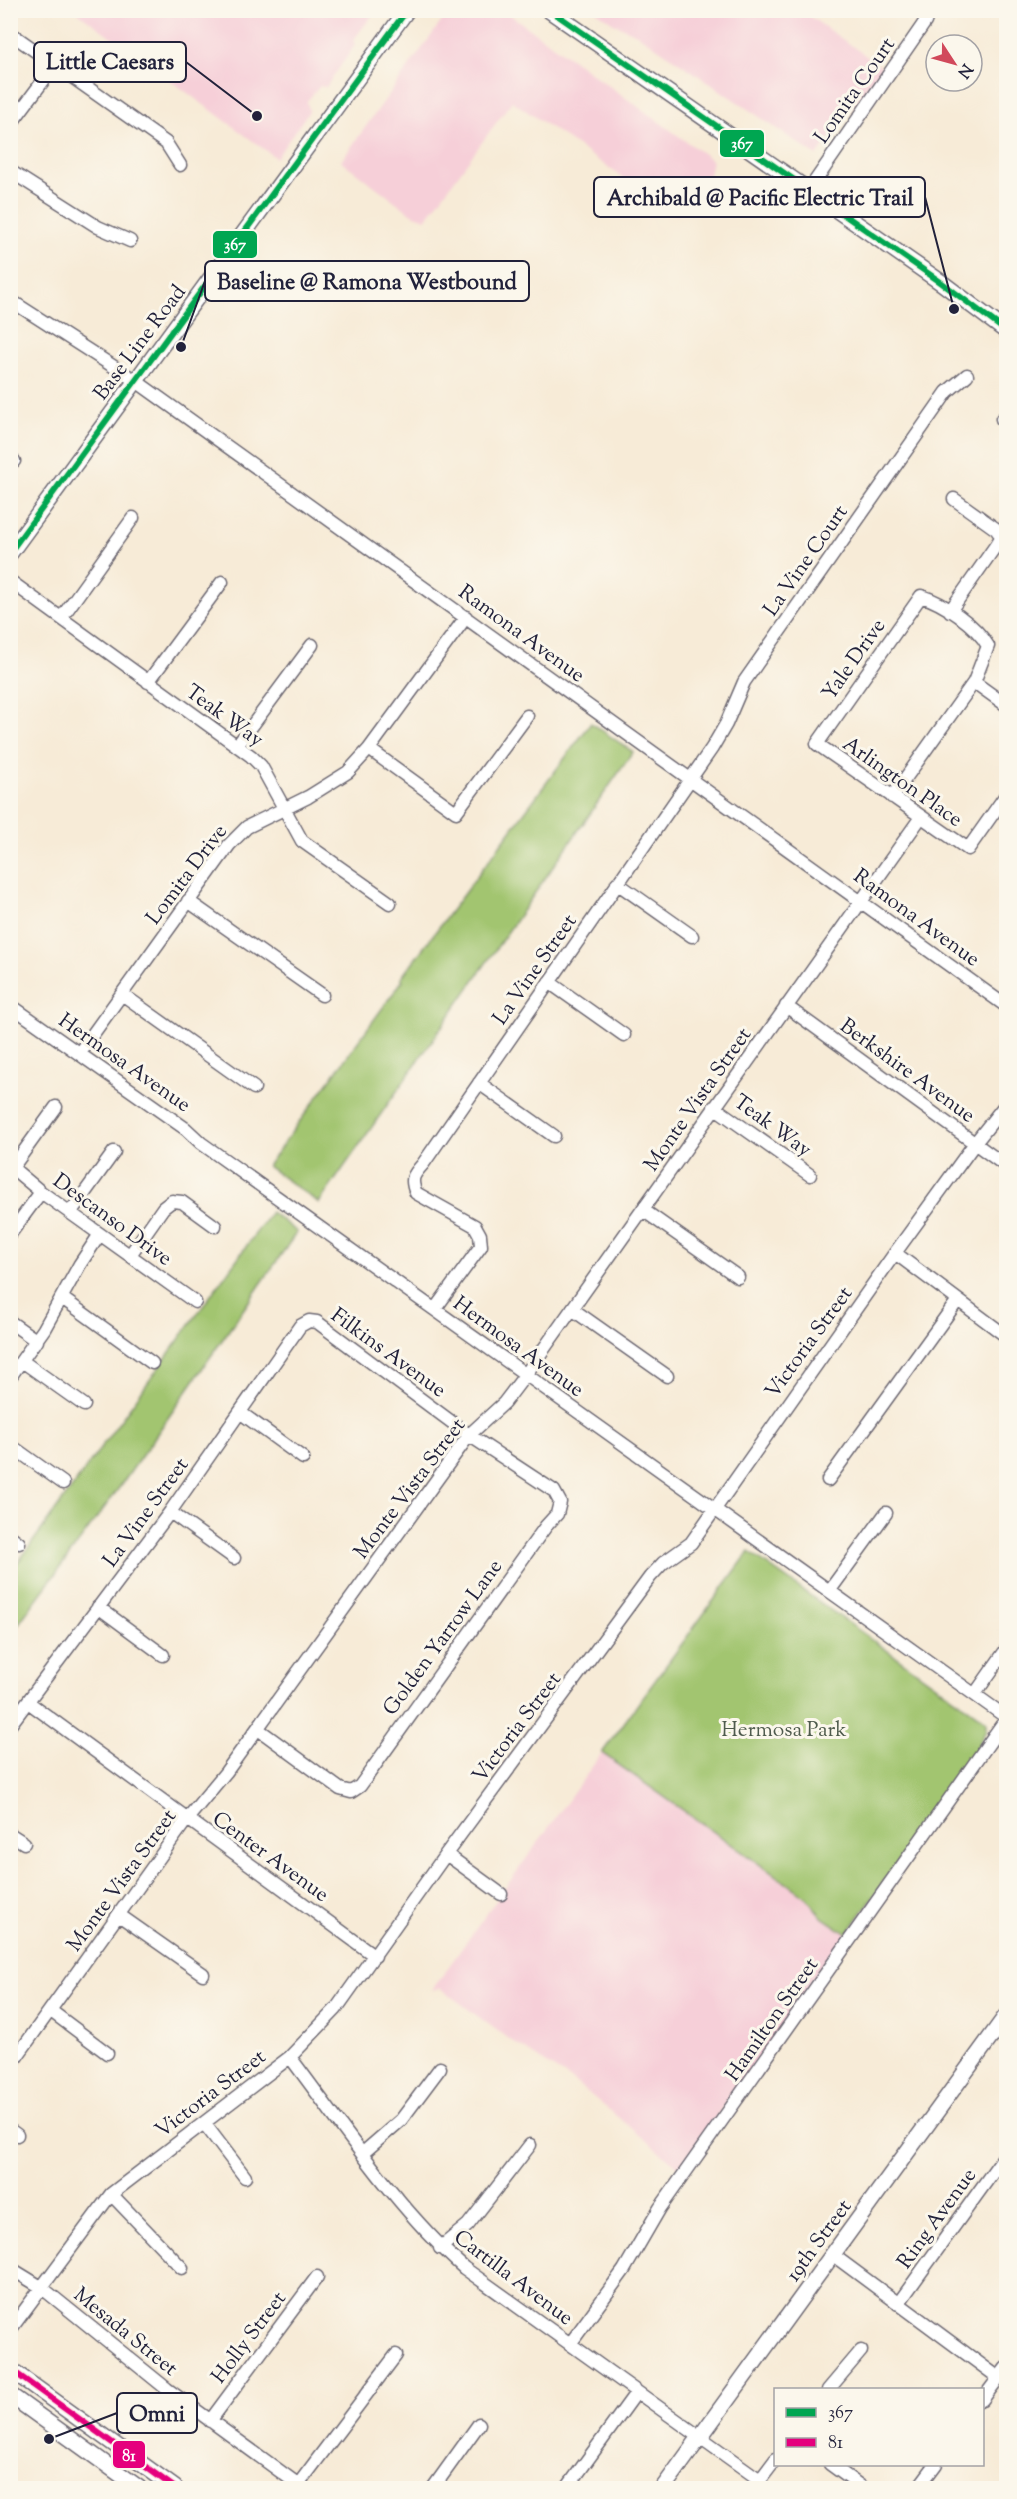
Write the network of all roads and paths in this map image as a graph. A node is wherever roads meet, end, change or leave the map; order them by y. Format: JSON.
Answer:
{"nodes":[{"id":1,"x":407,"y":10,"type":"edge"},
{"id":2,"x":549,"y":10,"type":"edge"},
{"id":3,"x":929,"y":10,"type":"edge"},
{"id":4,"x":10,"y":33,"type":"edge"},
{"id":5,"x":55,"y":65,"type":"junction"},
{"id":6,"x":10,"y":125,"type":"edge"},
{"id":7,"x":180,"y":165,"type":"dead end"},
{"id":8,"x":10,"y":171,"type":"edge"},
{"id":9,"x":809,"y":190,"type":"junction"},
{"id":10,"x":130,"y":241,"type":"dead end"},
{"id":11,"x":10,"y":300,"type":"edge"},
{"id":12,"x":1006,"y":331,"type":"edge"},
{"id":13,"x":967,"y":375,"type":"dead end"},
{"id":14,"x":136,"y":381,"type":"junction"},
{"id":15,"x":954,"y":499,"type":"dead end"},
{"id":16,"x":133,"y":518,"type":"dead end"},
{"id":17,"x":1005,"y":537,"type":"edge"},
{"id":18,"x":10,"y":553,"type":"edge"},
{"id":19,"x":10,"y":581,"type":"edge"},
{"id":20,"x":222,"y":582,"type":"dead end"},
{"id":21,"x":950,"y":611,"type":"junction"},
{"id":22,"x":62,"y":617,"type":"junction"},
{"id":23,"x":466,"y":617,"type":"junction"},
{"id":24,"x":312,"y":645,"type":"dead end"},
{"id":25,"x":148,"y":682,"type":"junction"},
{"id":26,"x":974,"y":682,"type":"junction"},
{"id":27,"x":1006,"y":705,"type":"edge"},
{"id":28,"x":527,"y":716,"type":"dead end"},
{"id":29,"x":817,"y":744,"type":"joint"},
{"id":30,"x":237,"y":746,"type":"junction"},
{"id":31,"x":369,"y":750,"type":"junction"},
{"id":32,"x":690,"y":778,"type":"junction"},
{"id":33,"x":1006,"y":795,"type":"edge"},
{"id":34,"x":892,"y":797,"type":"junction"},
{"id":35,"x":284,"y":807,"type":"junction"},
{"id":36,"x":921,"y":817,"type":"junction"},
{"id":37,"x":617,"y":883,"type":"junction"},
{"id":38,"x":188,"y":901,"type":"junction"},
{"id":39,"x":861,"y":902,"type":"junction"},
{"id":40,"x":390,"y":903,"type":"dead end"},
{"id":41,"x":692,"y":936,"type":"dead end"},
{"id":42,"x":549,"y":982,"type":"junction"},
{"id":43,"x":122,"y":994,"type":"junction"},
{"id":44,"x":322,"y":994,"type":"dead end"},
{"id":45,"x":10,"y":1005,"type":"edge"},
{"id":46,"x":786,"y":1006,"type":"junction"},
{"id":47,"x":1006,"y":1006,"type":"edge"},
{"id":48,"x":624,"y":1035,"type":"dead end"},
{"id":49,"x":80,"y":1052,"type":"junction"},
{"id":50,"x":479,"y":1083,"type":"junction"},
{"id":51,"x":254,"y":1088,"type":"dead end"},
{"id":52,"x":1006,"y":1104,"type":"edge"},
{"id":53,"x":56,"y":1107,"type":"dead end"},
{"id":54,"x":714,"y":1107,"type":"junction"},
{"id":55,"x":554,"y":1136,"type":"dead end"},
{"id":56,"x":975,"y":1143,"type":"junction"},
{"id":57,"x":114,"y":1152,"type":"dead end"},
{"id":58,"x":1006,"y":1166,"type":"edge"},
{"id":59,"x":11,"y":1167,"type":"edge"},
{"id":60,"x":810,"y":1175,"type":"dead end"},
{"id":61,"x":41,"y":1192,"type":"junction"},
{"id":62,"x":643,"y":1210,"type":"junction"},
{"id":63,"x":70,"y":1213,"type":"junction"},
{"id":64,"x":215,"y":1226,"type":"dead end"},
{"id":65,"x":10,"y":1234,"type":"edge"},
{"id":66,"x":100,"y":1234,"type":"junction"},
{"id":67,"x":895,"y":1253,"type":"junction"},
{"id":68,"x":130,"y":1255,"type":"junction"},
{"id":69,"x":738,"y":1276,"type":"dead end"},
{"id":70,"x":62,"y":1298,"type":"junction"},
{"id":71,"x":958,"y":1300,"type":"junction"},
{"id":72,"x":195,"y":1302,"type":"dead end"},
{"id":73,"x":435,"y":1309,"type":"junction"},
{"id":74,"x":572,"y":1309,"type":"junction"},
{"id":75,"x":309,"y":1321,"type":"joint"},
{"id":76,"x":10,"y":1322,"type":"edge"},
{"id":77,"x":1006,"y":1336,"type":"edge"},
{"id":78,"x":37,"y":1341,"type":"junction"},
{"id":79,"x":22,"y":1361,"type":"junction"},
{"id":80,"x":152,"y":1363,"type":"dead end"},
{"id":81,"x":526,"y":1374,"type":"junction"},
{"id":82,"x":667,"y":1376,"type":"dead end"},
{"id":83,"x":10,"y":1377,"type":"edge"},
{"id":84,"x":84,"y":1406,"type":"dead end"},
{"id":85,"x":241,"y":1413,"type":"junction"},
{"id":86,"x":469,"y":1435,"type":"junction"},
{"id":87,"x":10,"y":1445,"type":"edge"},
{"id":88,"x":303,"y":1458,"type":"dead end"},
{"id":89,"x":828,"y":1480,"type":"dead end"},
{"id":90,"x":63,"y":1483,"type":"dead end"},
{"id":91,"x":560,"y":1502,"type":"joint"},
{"id":92,"x":716,"y":1510,"type":"junction"},
{"id":93,"x":170,"y":1512,"type":"junction"},
{"id":94,"x":886,"y":1513,"type":"dead end"},
{"id":95,"x":234,"y":1558,"type":"dead end"},
{"id":96,"x":830,"y":1590,"type":"junction"},
{"id":97,"x":98,"y":1607,"type":"junction"},
{"id":98,"x":1006,"y":1650,"type":"edge"},
{"id":99,"x":163,"y":1655,"type":"dead end"},
{"id":100,"x":975,"y":1694,"type":"junction"},
{"id":101,"x":28,"y":1702,"type":"junction"},
{"id":102,"x":1006,"y":1718,"type":"edge"},
{"id":103,"x":10,"y":1725,"type":"edge"},
{"id":104,"x":258,"y":1729,"type":"junction"},
{"id":105,"x":187,"y":1819,"type":"junction"},
{"id":106,"x":10,"y":1834,"type":"edge"},
{"id":107,"x":24,"y":1844,"type":"dead end"},
{"id":108,"x":446,"y":1854,"type":"junction"},
{"id":109,"x":501,"y":1894,"type":"dead end"},
{"id":110,"x":119,"y":1916,"type":"junction"},
{"id":111,"x":375,"y":1956,"type":"junction"},
{"id":112,"x":203,"y":1974,"type":"dead end"},
{"id":113,"x":51,"y":2011,"type":"junction"},
{"id":114,"x":1006,"y":2016,"type":"edge"},
{"id":115,"x":1002,"y":2032,"type":"edge"},
{"id":116,"x":107,"y":2053,"type":"dead end"},
{"id":117,"x":290,"y":2056,"type":"junction"},
{"id":118,"x":10,"y":2066,"type":"edge"},
{"id":119,"x":440,"y":2068,"type":"dead end"},
{"id":120,"x":204,"y":2123,"type":"junction"},
{"id":121,"x":530,"y":2145,"type":"dead end"},
{"id":122,"x":363,"y":2153,"type":"junction"},
{"id":123,"x":1006,"y":2154,"type":"edge"},
{"id":124,"x":244,"y":2177,"type":"dead end"},
{"id":125,"x":111,"y":2194,"type":"junction"},
{"id":126,"x":440,"y":2248,"type":"junction"},
{"id":127,"x":832,"y":2255,"type":"junction"},
{"id":128,"x":10,"y":2268,"type":"edge"},
{"id":129,"x":182,"y":2268,"type":"dead end"},
{"id":130,"x":317,"y":2277,"type":"dead end"},
{"id":131,"x":41,"y":2287,"type":"junction"},
{"id":132,"x":898,"y":2304,"type":"junction"},
{"id":133,"x":10,"y":2330,"type":"edge"},
{"id":134,"x":570,"y":2344,"type":"junction"},
{"id":135,"x":861,"y":2351,"type":"dead end"},
{"id":136,"x":396,"y":2355,"type":"dead end"},
{"id":137,"x":10,"y":2369,"type":"edge"},
{"id":138,"x":1003,"y":2373,"type":"edge"},
{"id":139,"x":830,"y":2388,"type":"edge"},
{"id":140,"x":636,"y":2392,"type":"junction"},
{"id":141,"x":10,"y":2395,"type":"edge"},
{"id":142,"x":984,"y":2397,"type":"edge"},
{"id":143,"x":210,"y":2421,"type":"junction"},
{"id":144,"x":480,"y":2424,"type":"dead end"},
{"id":145,"x":700,"y":2438,"type":"junction"},
{"id":146,"x":774,"y":2462,"type":"edge"},
{"id":147,"x":833,"y":2466,"type":"edge"},
{"id":148,"x":934,"y":2466,"type":"edge"},
{"id":149,"x":757,"y":2484,"type":"edge"},
{"id":150,"x":300,"y":2487,"type":"edge"},
{"id":151,"x":139,"y":2488,"type":"edge"},
{"id":152,"x":175,"y":2488,"type":"edge"},
{"id":153,"x":433,"y":2488,"type":"edge"},
{"id":154,"x":567,"y":2488,"type":"edge"},
{"id":155,"x":663,"y":2488,"type":"edge"},
{"id":156,"x":863,"y":2488,"type":"edge"},
{"id":157,"x":918,"y":2488,"type":"edge"}],
"edges":[{"from":1,"to":14,"type":"main road","name":"Base Line Road"},
{"from":2,"to":9,"type":"main road"},
{"from":3,"to":9,"type":"street","name":"Lomita Court"},
{"from":4,"to":5,"type":"street"},
{"from":5,"to":6,"type":"street"},
{"from":5,"to":7,"type":"street"},
{"from":8,"to":10,"type":"street"},
{"from":9,"to":12,"type":"main road"},
{"from":11,"to":14,"type":"street","name":"Ramona Avenue"},
{"from":13,"to":32,"type":"street","name":"La Vine Court"},
{"from":14,"to":18,"type":"main road","name":"Base Line Road"},
{"from":14,"to":23,"type":"street","name":"Ramona Avenue"},
{"from":15,"to":17,"type":"street"},
{"from":16,"to":22,"type":"street"},
{"from":17,"to":21,"type":"street"},
{"from":19,"to":22,"type":"street","name":"Teak Way"},
{"from":20,"to":25,"type":"street"},
{"from":21,"to":26,"type":"street"},
{"from":21,"to":29,"type":"street","name":"Yale Drive"},
{"from":22,"to":25,"type":"street","name":"Teak Way"},
{"from":23,"to":31,"type":"street","name":"Lomita Drive"},
{"from":23,"to":32,"type":"street","name":"Ramona Avenue"},
{"from":24,"to":30,"type":"street"},
{"from":25,"to":30,"type":"street","name":"Teak Way"},
{"from":26,"to":27,"type":"street"},
{"from":26,"to":34,"type":"street"},
{"from":28,"to":31,"type":"street"},
{"from":29,"to":34,"type":"street","name":"Arlington Place"},
{"from":30,"to":35,"type":"street","name":"Teak Way"},
{"from":31,"to":35,"type":"street","name":"Lomita Drive"},
{"from":32,"to":37,"type":"street","name":"La Vine Street"},
{"from":32,"to":39,"type":"street","name":"Ramona Avenue"},
{"from":33,"to":36,"type":"street","name":"Arlington Place"},
{"from":34,"to":36,"type":"street","name":"Arlington Place"},
{"from":35,"to":38,"type":"street","name":"Lomita Drive"},
{"from":35,"to":40,"type":"street","name":"Teak Way"},
{"from":36,"to":39,"type":"street","name":"Monte Vista Street"},
{"from":37,"to":41,"type":"street"},
{"from":37,"to":42,"type":"street","name":"La Vine Street"},
{"from":38,"to":43,"type":"street","name":"Lomita Drive"},
{"from":38,"to":44,"type":"street"},
{"from":39,"to":46,"type":"street","name":"Monte Vista Street"},
{"from":39,"to":47,"type":"street","name":"Ramona Avenue"},
{"from":42,"to":48,"type":"street"},
{"from":42,"to":50,"type":"street","name":"La Vine Street"},
{"from":43,"to":49,"type":"street","name":"Lomita Drive"},
{"from":43,"to":51,"type":"street"},
{"from":45,"to":49,"type":"street","name":"Hermosa Avenue"},
{"from":46,"to":54,"type":"street","name":"Monte Vista Street"},
{"from":46,"to":56,"type":"street","name":"Berkshire Avenue"},
{"from":49,"to":73,"type":"street","name":"Hermosa Avenue"},
{"from":50,"to":55,"type":"street"},
{"from":50,"to":73,"type":"street","name":"La Vine Street"},
{"from":52,"to":56,"type":"street","name":"Victoria Street"},
{"from":53,"to":59,"type":"street"},
{"from":54,"to":60,"type":"street","name":"Teak Way"},
{"from":54,"to":62,"type":"street","name":"Monte Vista Street"},
{"from":56,"to":58,"type":"street","name":"Berkshire Avenue"},
{"from":56,"to":67,"type":"street","name":"Victoria Street"},
{"from":57,"to":63,"type":"street"},
{"from":59,"to":61,"type":"street","name":"Descanso Drive"},
{"from":61,"to":63,"type":"street","name":"Descanso Drive"},
{"from":61,"to":65,"type":"street"},
{"from":62,"to":69,"type":"street"},
{"from":62,"to":74,"type":"street","name":"Monte Vista Street"},
{"from":63,"to":66,"type":"street","name":"Descanso Drive"},
{"from":64,"to":68,"type":"street"},
{"from":66,"to":68,"type":"street","name":"Descanso Drive"},
{"from":66,"to":70,"type":"street"},
{"from":67,"to":71,"type":"street"},
{"from":67,"to":92,"type":"street","name":"Victoria Street"},
{"from":68,"to":72,"type":"street","name":"Descanso Drive"},
{"from":70,"to":78,"type":"street"},
{"from":70,"to":80,"type":"street"},
{"from":71,"to":77,"type":"street"},
{"from":71,"to":89,"type":"street"},
{"from":73,"to":81,"type":"street","name":"Hermosa Avenue"},
{"from":74,"to":81,"type":"street","name":"Monte Vista Street"},
{"from":74,"to":82,"type":"street"},
{"from":75,"to":85,"type":"street","name":"La Vine Street"},
{"from":75,"to":86,"type":"street","name":"Filkins Avenue"},
{"from":76,"to":78,"type":"street"},
{"from":78,"to":79,"type":"street"},
{"from":79,"to":83,"type":"street"},
{"from":79,"to":84,"type":"street"},
{"from":81,"to":86,"type":"street","name":"Monte Vista Street"},
{"from":81,"to":92,"type":"street","name":"Hermosa Avenue"},
{"from":85,"to":88,"type":"street"},
{"from":85,"to":93,"type":"street","name":"La Vine Street"},
{"from":86,"to":91,"type":"street","name":"Filkins Avenue"},
{"from":86,"to":104,"type":"street","name":"Monte Vista Street"},
{"from":87,"to":90,"type":"street"},
{"from":91,"to":104,"type":"street","name":"Golden Yarrow Lane"},
{"from":92,"to":96,"type":"street","name":"Hermosa Avenue"},
{"from":92,"to":108,"type":"street","name":"Victoria Street"},
{"from":93,"to":95,"type":"street"},
{"from":93,"to":97,"type":"street","name":"La Vine Street"},
{"from":94,"to":96,"type":"street"},
{"from":96,"to":100,"type":"street","name":"Hermosa Avenue"},
{"from":97,"to":99,"type":"street"},
{"from":97,"to":101,"type":"street","name":"La Vine Street"},
{"from":98,"to":100,"type":"street"},
{"from":100,"to":102,"type":"street","name":"Hermosa Avenue"},
{"from":101,"to":103,"type":"street","name":"La Vine Street"},
{"from":101,"to":105,"type":"street","name":"Center Avenue"},
{"from":102,"to":134,"type":"street","name":"Hamilton Street"},
{"from":104,"to":105,"type":"street","name":"Monte Vista Street"},
{"from":105,"to":110,"type":"street","name":"Monte Vista Street"},
{"from":105,"to":111,"type":"street","name":"Center Avenue"},
{"from":106,"to":107,"type":"street"},
{"from":108,"to":109,"type":"street"},
{"from":108,"to":111,"type":"street","name":"Victoria Street"},
{"from":110,"to":112,"type":"street"},
{"from":110,"to":113,"type":"street","name":"Monte Vista Street"},
{"from":111,"to":117,"type":"street","name":"Victoria Street"},
{"from":113,"to":116,"type":"street"},
{"from":113,"to":118,"type":"street","name":"Monte Vista Street"},
{"from":114,"to":115,"type":"main road","name":"19th Street"},
{"from":115,"to":127,"type":"main road","name":"19th Street"},
{"from":117,"to":120,"type":"street","name":"Victoria Street"},
{"from":117,"to":122,"type":"street","name":"Cartilla Avenue"},
{"from":119,"to":122,"type":"street"},
{"from":120,"to":124,"type":"street"},
{"from":120,"to":125,"type":"street","name":"Victoria Street"},
{"from":121,"to":126,"type":"street"},
{"from":122,"to":126,"type":"street","name":"Cartilla Avenue"},
{"from":123,"to":132,"type":"street","name":"Ring Avenue"},
{"from":125,"to":129,"type":"street"},
{"from":125,"to":131,"type":"street","name":"Victoria Street"},
{"from":126,"to":134,"type":"street","name":"Cartilla Avenue"},
{"from":127,"to":132,"type":"street"},
{"from":127,"to":145,"type":"main road","name":"19th Street"},
{"from":128,"to":131,"type":"street","name":"Mesada Street"},
{"from":130,"to":143,"type":"street","name":"Holly Street"},
{"from":131,"to":133,"type":"street","name":"Victoria Street"},
{"from":131,"to":143,"type":"street","name":"Mesada Street"},
{"from":132,"to":138,"type":"street"},
{"from":134,"to":140,"type":"street","name":"Cartilla Avenue"},
{"from":135,"to":139,"type":"street"},
{"from":136,"to":150,"type":"street"},
{"from":137,"to":152,"type":"main road"},
{"from":138,"to":142,"type":"street"},
{"from":140,"to":145,"type":"street","name":"Cartilla Avenue"},
{"from":140,"to":154,"type":"street"},
{"from":141,"to":151,"type":"main road"},
{"from":143,"to":150,"type":"street","name":"Mesada Street"},
{"from":144,"to":153,"type":"street"},
{"from":145,"to":149,"type":"street","name":"Cartilla Avenue"},
{"from":145,"to":155,"type":"main road","name":"19th Street"},
{"from":146,"to":149,"type":"street"},
{"from":147,"to":156,"type":"street"},
{"from":148,"to":157,"type":"street"}]}
